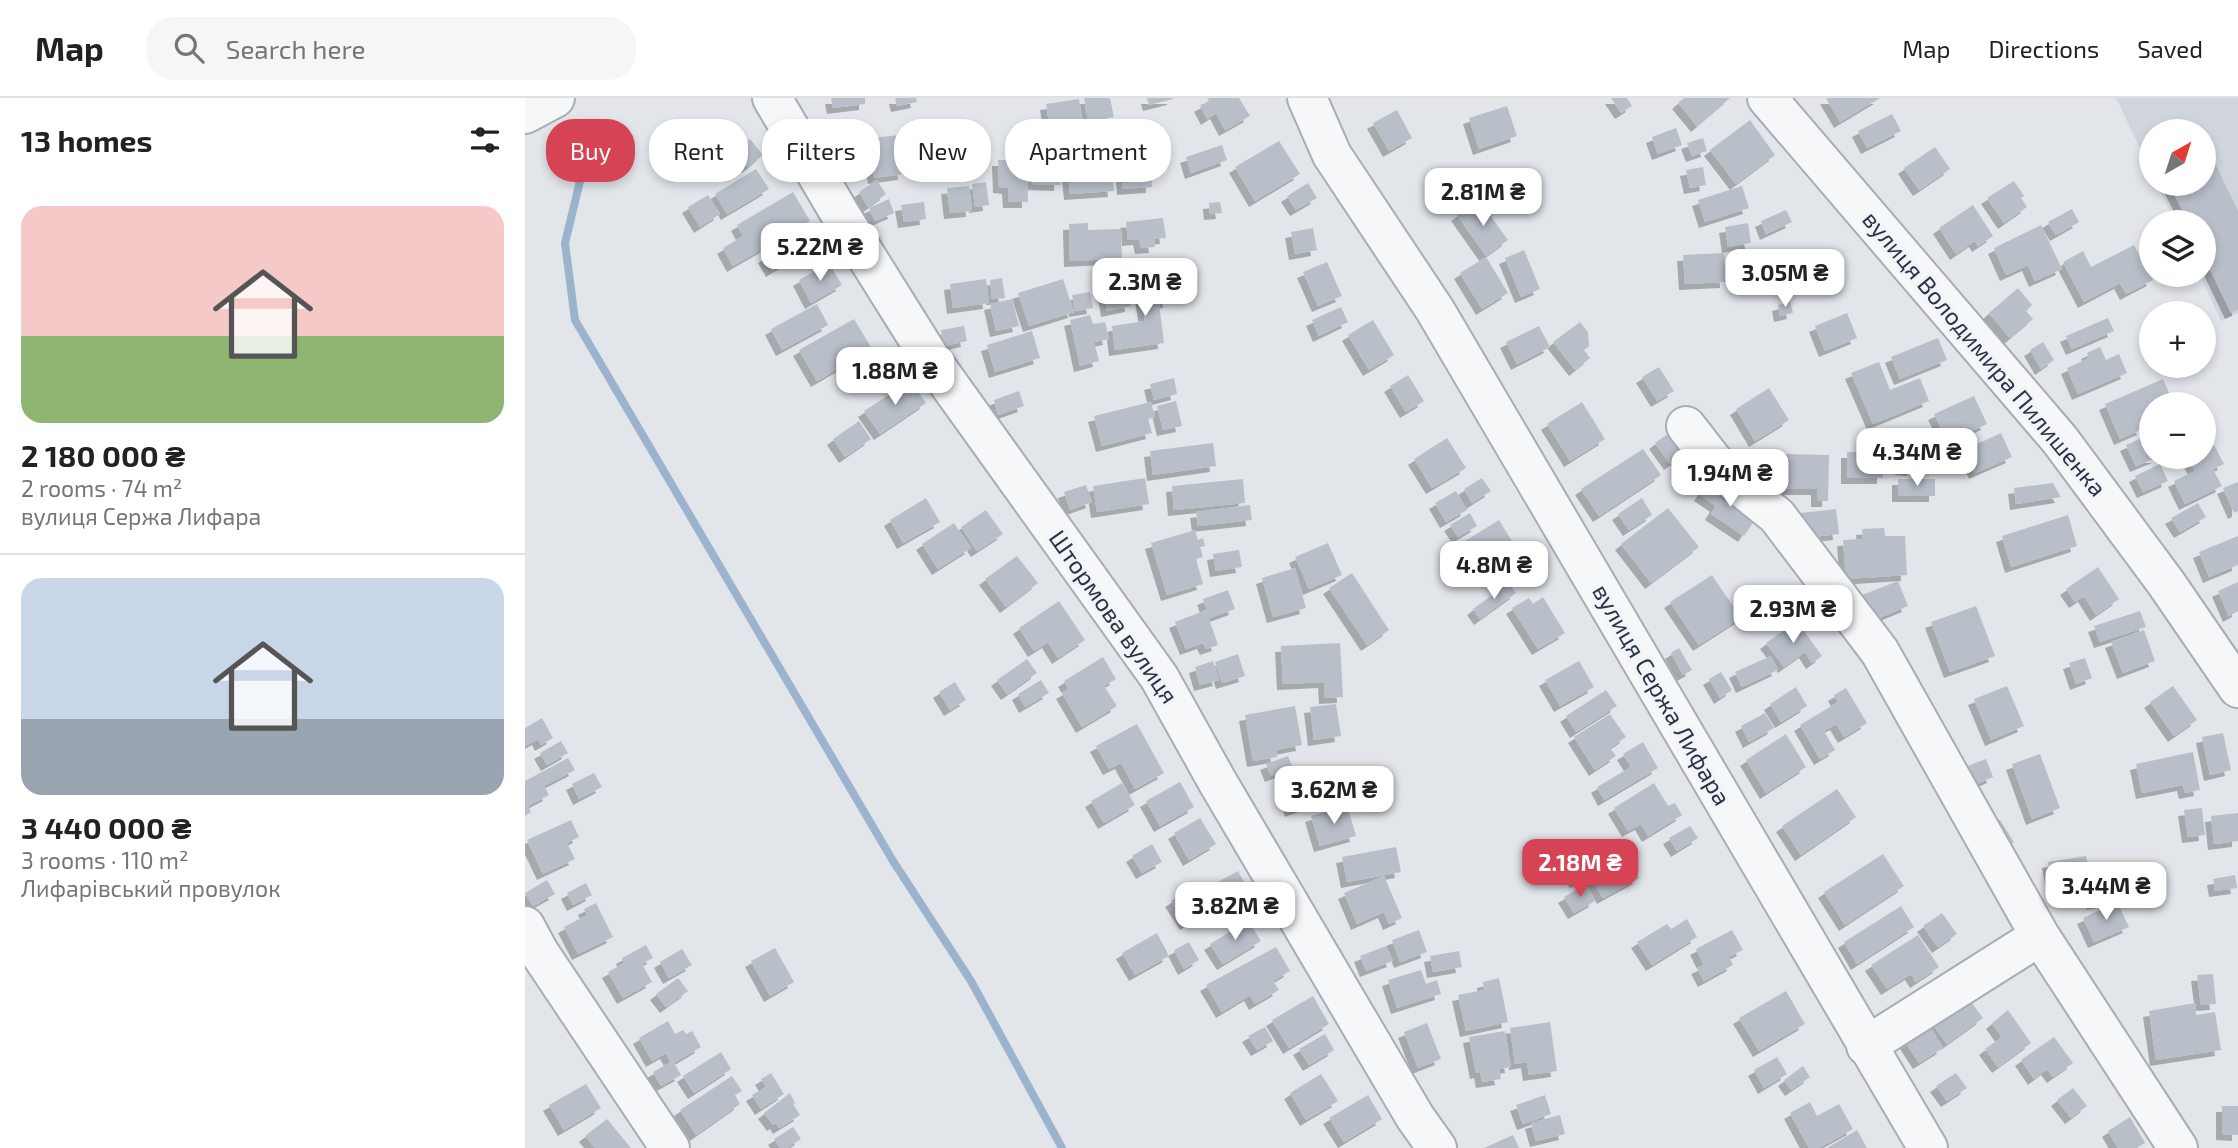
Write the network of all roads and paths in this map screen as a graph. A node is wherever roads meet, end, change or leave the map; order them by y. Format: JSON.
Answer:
{"nodes":[{"id":1,"x":555,"y":98,"type":"edge"},
{"id":2,"x":772,"y":98,"type":"edge"},
{"id":3,"x":1307,"y":98,"type":"edge"},
{"id":4,"x":1767,"y":98,"type":"edge"},
{"id":5,"x":525,"y":114,"type":"edge"},
{"id":6,"x":1686,"y":426,"type":"dead end"},
{"id":7,"x":2238,"y":688,"type":"edge"},
{"id":8,"x":525,"y":926,"type":"edge"},
{"id":9,"x":2040,"y":936,"type":"junction"},
{"id":10,"x":1866,"y":1046,"type":"junction"},
{"id":11,"x":670,"y":1148,"type":"edge"},
{"id":12,"x":1437,"y":1148,"type":"edge"},
{"id":13,"x":1928,"y":1148,"type":"edge"},
{"id":14,"x":2178,"y":1148,"type":"edge"}],
"edges":[{"from":1,"to":5,"type":"street"},
{"from":2,"to":12,"type":"street","name":"Штормова вулиця"},
{"from":3,"to":10,"type":"street","name":"вулиця Сержа Лифара"},
{"from":4,"to":7,"type":"street","name":"вулиця Володимира Пилишенка"},
{"from":6,"to":9,"type":"street"},
{"from":8,"to":11,"type":"street"},
{"from":9,"to":10,"type":"street"},
{"from":9,"to":14,"type":"street"},
{"from":10,"to":13,"type":"street","name":"вулиця Сержа Лифара"}]}
